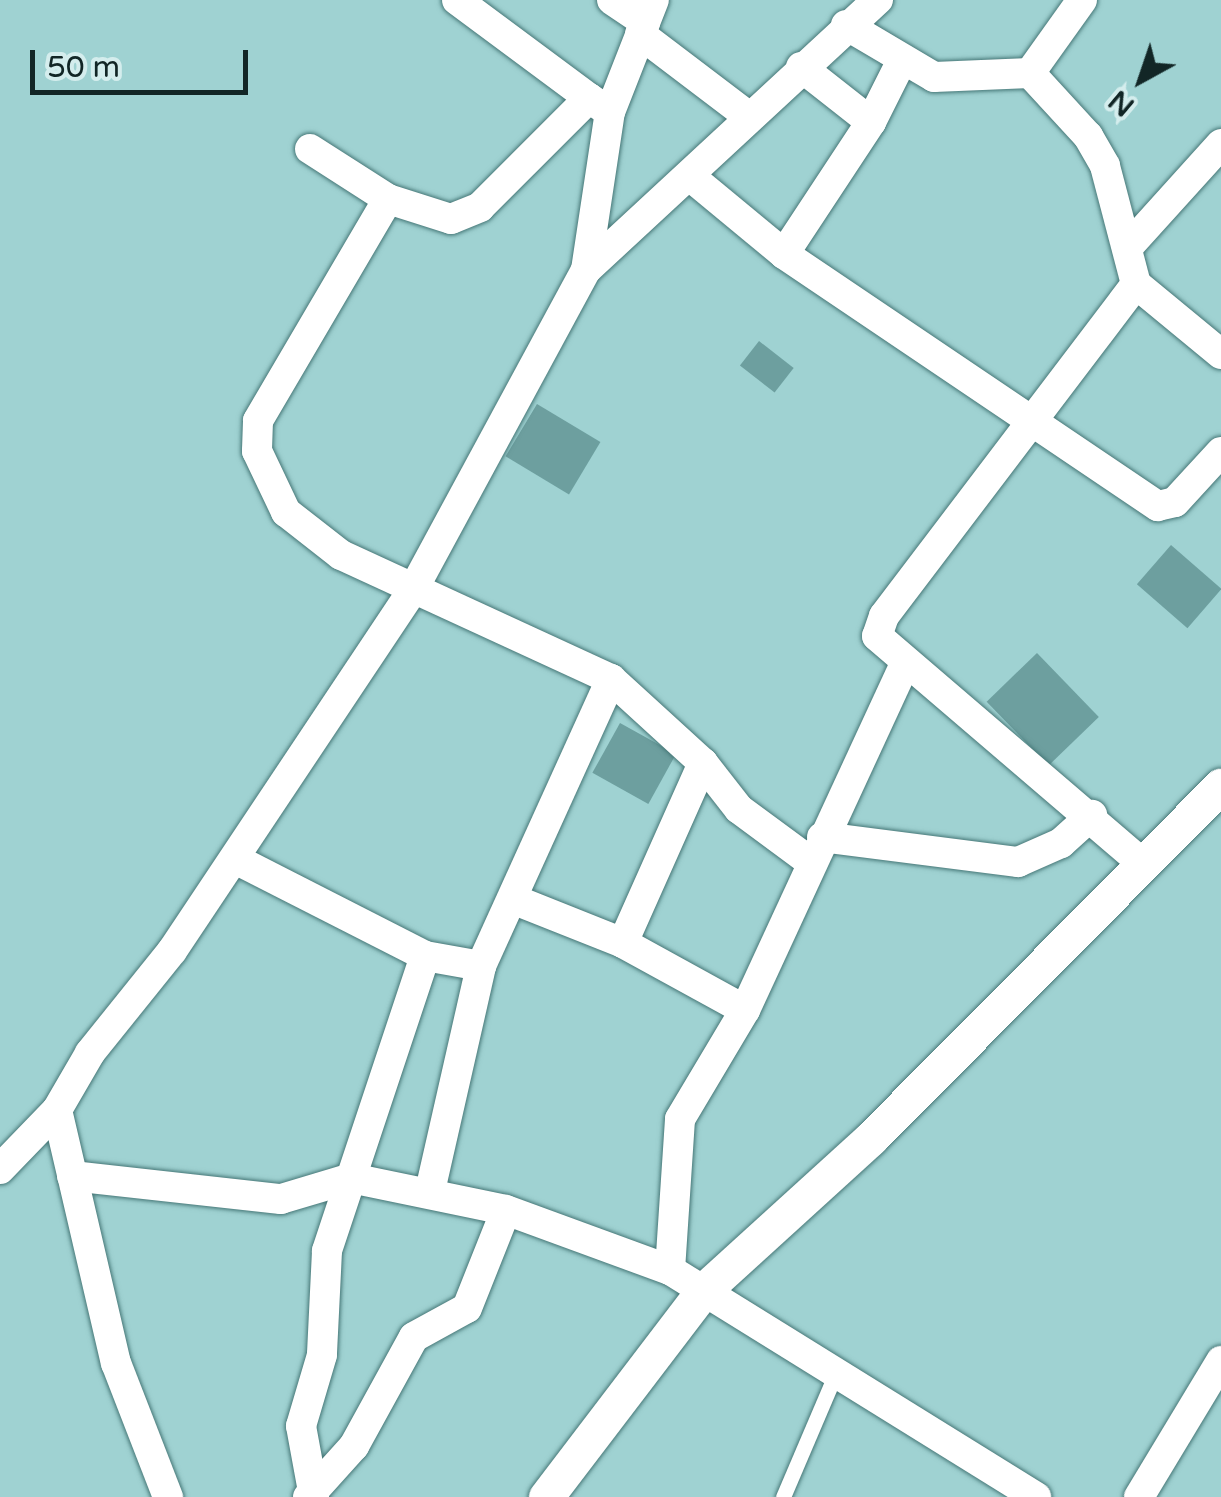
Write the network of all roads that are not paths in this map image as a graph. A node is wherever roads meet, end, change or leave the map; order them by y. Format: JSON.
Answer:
{"nodes":[{"id":1,"x":456,"y":0,"type":"edge"},
{"id":2,"x":612,"y":0,"type":"edge"},
{"id":3,"x":878,"y":0,"type":"edge"},
{"id":4,"x":1082,"y":0,"type":"edge"},
{"id":5,"x":646,"y":19,"type":"edge"},
{"id":6,"x":846,"y":26,"type":"junction"},
{"id":7,"x":901,"y":62,"type":"junction"},
{"id":8,"x":801,"y":67,"type":"junction"},
{"id":9,"x":1030,"y":73,"type":"junction"},
{"id":10,"x":600,"y":105,"type":"junction"},
{"id":11,"x":748,"y":116,"type":"junction"},
{"id":12,"x":872,"y":122,"type":"junction"},
{"id":13,"x":1221,"y":144,"type":"edge"},
{"id":14,"x":310,"y":149,"type":"dead end"},
{"id":15,"x":691,"y":177,"type":"junction"},
{"id":16,"x":388,"y":199,"type":"junction"},
{"id":17,"x":1128,"y":248,"type":"junction"},
{"id":18,"x":784,"y":254,"type":"junction"},
{"id":19,"x":586,"y":270,"type":"junction"},
{"id":20,"x":1136,"y":284,"type":"junction"},
{"id":21,"x":1221,"y":354,"type":"edge"},
{"id":22,"x":1033,"y":418,"type":"junction"},
{"id":23,"x":1221,"y":452,"type":"edge"},
{"id":24,"x":414,"y":588,"type":"junction"},
{"id":25,"x":905,"y":664,"type":"junction"},
{"id":26,"x":611,"y":679,"type":"junction"},
{"id":27,"x":703,"y":763,"type":"junction"},
{"id":28,"x":1221,"y":786,"type":"edge"},
{"id":29,"x":1092,"y":815,"type":"junction"},
{"id":30,"x":816,"y":849,"type":"junction"},
{"id":31,"x":235,"y":858,"type":"junction"},
{"id":32,"x":1145,"y":866,"type":"junction"},
{"id":33,"x":516,"y":900,"type":"junction"},
{"id":34,"x":623,"y":943,"type":"junction"},
{"id":35,"x":425,"y":956,"type":"junction"},
{"id":36,"x":481,"y":966,"type":"junction"},
{"id":37,"x":745,"y":1010,"type":"junction"},
{"id":38,"x":57,"y":1110,"type":"junction"},
{"id":39,"x":0,"y":1169,"type":"edge"},
{"id":40,"x":72,"y":1176,"type":"junction"},
{"id":41,"x":352,"y":1178,"type":"junction"},
{"id":42,"x":430,"y":1191,"type":"junction"},
{"id":43,"x":506,"y":1210,"type":"junction"},
{"id":44,"x":670,"y":1270,"type":"junction"},
{"id":45,"x":703,"y":1291,"type":"junction"},
{"id":46,"x":1221,"y":1361,"type":"edge"},
{"id":47,"x":836,"y":1373,"type":"junction"},
{"id":48,"x":312,"y":1496,"type":"edge"},
{"id":49,"x":168,"y":1497,"type":"edge"},
{"id":50,"x":546,"y":1497,"type":"edge"},
{"id":51,"x":783,"y":1497,"type":"edge"},
{"id":52,"x":1036,"y":1497,"type":"edge"},
{"id":53,"x":1139,"y":1497,"type":"edge"}],
"edges":[{"from":1,"to":10,"type":"street"},
{"from":2,"to":5,"type":"street"},
{"from":3,"to":6,"type":"street"},
{"from":4,"to":9,"type":"street"},
{"from":5,"to":10,"type":"street"},
{"from":5,"to":11,"type":"street"},
{"from":6,"to":7,"type":"street"},
{"from":6,"to":8,"type":"street"},
{"from":7,"to":9,"type":"street"},
{"from":7,"to":12,"type":"street"},
{"from":8,"to":11,"type":"street"},
{"from":8,"to":12,"type":"street"},
{"from":9,"to":17,"type":"street"},
{"from":10,"to":16,"type":"street"},
{"from":10,"to":19,"type":"street"},
{"from":11,"to":15,"type":"street"},
{"from":12,"to":18,"type":"street"},
{"from":13,"to":17,"type":"street"},
{"from":14,"to":16,"type":"street"},
{"from":15,"to":18,"type":"street"},
{"from":15,"to":19,"type":"street"},
{"from":16,"to":24,"type":"street"},
{"from":17,"to":20,"type":"street"},
{"from":18,"to":22,"type":"street"},
{"from":19,"to":24,"type":"street"},
{"from":20,"to":21,"type":"street"},
{"from":20,"to":22,"type":"street"},
{"from":22,"to":23,"type":"street"},
{"from":22,"to":25,"type":"street"},
{"from":24,"to":26,"type":"street"},
{"from":24,"to":31,"type":"street"},
{"from":25,"to":29,"type":"street"},
{"from":25,"to":30,"type":"street"},
{"from":26,"to":27,"type":"street"},
{"from":26,"to":33,"type":"street"},
{"from":27,"to":30,"type":"street"},
{"from":27,"to":34,"type":"street"},
{"from":28,"to":32,"type":"street"},
{"from":29,"to":30,"type":"street"},
{"from":29,"to":32,"type":"street"},
{"from":30,"to":37,"type":"street"},
{"from":31,"to":35,"type":"street"},
{"from":31,"to":38,"type":"street"},
{"from":32,"to":45,"type":"street"},
{"from":33,"to":34,"type":"street"},
{"from":33,"to":36,"type":"street"},
{"from":34,"to":37,"type":"street"},
{"from":35,"to":36,"type":"street"},
{"from":35,"to":41,"type":"street"},
{"from":36,"to":42,"type":"street"},
{"from":37,"to":44,"type":"street"},
{"from":38,"to":39,"type":"street"},
{"from":38,"to":40,"type":"street"},
{"from":40,"to":41,"type":"street"},
{"from":40,"to":49,"type":"street"},
{"from":41,"to":42,"type":"street"},
{"from":41,"to":48,"type":"street"},
{"from":42,"to":43,"type":"street"},
{"from":43,"to":44,"type":"street"},
{"from":43,"to":48,"type":"street"},
{"from":44,"to":45,"type":"street"},
{"from":45,"to":47,"type":"street"},
{"from":45,"to":50,"type":"street"},
{"from":46,"to":53,"type":"street"},
{"from":47,"to":51,"type":"lane"},
{"from":47,"to":52,"type":"street"}]}
